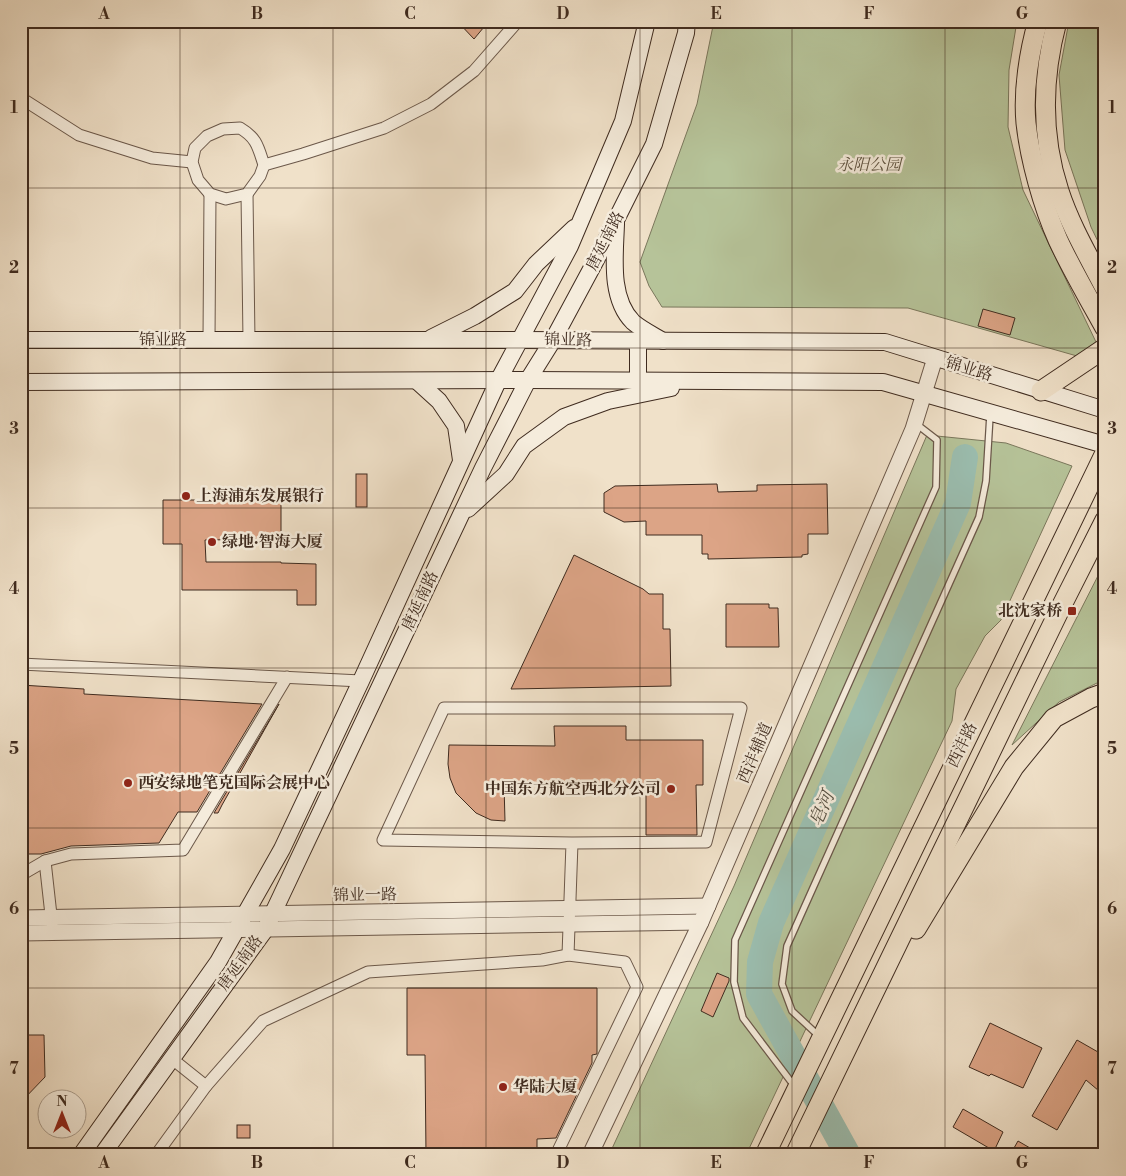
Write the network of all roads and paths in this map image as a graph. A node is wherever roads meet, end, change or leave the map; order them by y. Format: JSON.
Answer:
{"nodes":[{"id":1,"x":518,"y":21,"type":"edge"},
{"id":2,"x":647,"y":21,"type":"edge"},
{"id":3,"x":687,"y":21,"type":"edge"},
{"id":4,"x":1038,"y":21,"type":"edge"},
{"id":5,"x":1056,"y":21,"type":"edge"},
{"id":6,"x":21,"y":98,"type":"edge"},
{"id":7,"x":192,"y":162,"type":"junction"},
{"id":8,"x":264,"y":164,"type":"junction"},
{"id":9,"x":210,"y":194,"type":"junction"},
{"id":10,"x":247,"y":194,"type":"junction"},
{"id":11,"x":617,"y":218,"type":"junction"},
{"id":12,"x":580,"y":223,"type":"junction"},
{"id":13,"x":1105,"y":288,"type":"edge"},
{"id":14,"x":1105,"y":328,"type":"edge"},
{"id":15,"x":21,"y":340,"type":"edge"},
{"id":16,"x":208,"y":340,"type":"junction"},
{"id":17,"x":249,"y":340,"type":"junction"},
{"id":18,"x":427,"y":340,"type":"junction"},
{"id":19,"x":520,"y":340,"type":"junction"},
{"id":20,"x":553,"y":340,"type":"junction"},
{"id":21,"x":638,"y":341,"type":"junction"},
{"id":22,"x":663,"y":341,"type":"junction"},
{"id":23,"x":1105,"y":348,"type":"edge"},
{"id":24,"x":935,"y":358,"type":"junction"},
{"id":25,"x":498,"y":380,"type":"junction"},
{"id":26,"x":528,"y":380,"type":"junction"},
{"id":27,"x":638,"y":380,"type":"junction"},
{"id":28,"x":417,"y":381,"type":"junction"},
{"id":29,"x":701,"y":381,"type":"junction"},
{"id":30,"x":21,"y":382,"type":"edge"},
{"id":31,"x":1041,"y":391,"type":"junction"},
{"id":32,"x":923,"y":395,"type":"junction"},
{"id":33,"x":1105,"y":410,"type":"edge"},
{"id":34,"x":990,"y":412,"type":"junction"},
{"id":35,"x":914,"y":423,"type":"junction"},
{"id":36,"x":1105,"y":445,"type":"edge"},
{"id":37,"x":1105,"y":453,"type":"edge"},
{"id":38,"x":462,"y":460,"type":"junction"},
{"id":39,"x":461,"y":515,"type":"junction"},
{"id":40,"x":1105,"y":520,"type":"edge"},
{"id":41,"x":21,"y":664,"type":"edge"},
{"id":42,"x":286,"y":677,"type":"junction"},
{"id":43,"x":361,"y":681,"type":"junction"},
{"id":44,"x":1105,"y":693,"type":"edge"},
{"id":45,"x":572,"y":842,"type":"junction"},
{"id":46,"x":44,"y":861,"type":"junction"},
{"id":47,"x":21,"y":875,"type":"edge"},
{"id":48,"x":708,"y":906,"type":"junction"},
{"id":49,"x":569,"y":909,"type":"junction"},
{"id":50,"x":246,"y":914,"type":"junction"},
{"id":51,"x":272,"y":914,"type":"junction"},
{"id":52,"x":52,"y":917,"type":"junction"},
{"id":53,"x":21,"y":918,"type":"edge"},
{"id":54,"x":701,"y":922,"type":"junction"},
{"id":55,"x":570,"y":925,"type":"junction"},
{"id":56,"x":237,"y":929,"type":"junction"},
{"id":57,"x":265,"y":930,"type":"junction"},
{"id":58,"x":21,"y":933,"type":"edge"},
{"id":59,"x":52,"y":933,"type":"junction"},
{"id":60,"x":568,"y":954,"type":"junction"},
{"id":61,"x":821,"y":1038,"type":"junction"},
{"id":62,"x":851,"y":1038,"type":"junction"},
{"id":63,"x":171,"y":1058,"type":"junction"},
{"id":64,"x":206,"y":1086,"type":"junction"},
{"id":65,"x":796,"y":1089,"type":"junction"},
{"id":66,"x":799,"y":1147,"type":"edge"},
{"id":67,"x":81,"y":1155,"type":"edge"},
{"id":68,"x":102,"y":1155,"type":"edge"},
{"id":69,"x":156,"y":1155,"type":"edge"},
{"id":70,"x":556,"y":1155,"type":"edge"},
{"id":71,"x":590,"y":1155,"type":"edge"},
{"id":72,"x":765,"y":1155,"type":"edge"}],
"edges":[{"from":1,"to":8,"type":"street"},
{"from":2,"to":12,"type":"main road","name":"唐延南路"},
{"from":3,"to":11,"type":"main road","name":"唐延南路"},
{"from":4,"to":14,"type":"highway"},
{"from":5,"to":13,"type":"highway"},
{"from":6,"to":7,"type":"street"},
{"from":7,"to":8,"type":"street"},
{"from":7,"to":9,"type":"street"},
{"from":8,"to":10,"type":"street"},
{"from":9,"to":10,"type":"street"},
{"from":9,"to":16,"type":"street"},
{"from":10,"to":17,"type":"street"},
{"from":11,"to":20,"type":"main road","name":"唐延南路"},
{"from":11,"to":22,"type":"main road"},
{"from":12,"to":18,"type":"main road"},
{"from":12,"to":19,"type":"main road","name":"唐延南路"},
{"from":15,"to":16,"type":"main road","name":"锦业路"},
{"from":16,"to":17,"type":"main road","name":"锦业路"},
{"from":17,"to":18,"type":"main road","name":"锦业路"},
{"from":18,"to":19,"type":"main road","name":"锦业路"},
{"from":19,"to":20,"type":"main road","name":"锦业路"},
{"from":19,"to":25,"type":"main road","name":"唐延南路"},
{"from":20,"to":21,"type":"main road","name":"锦业路"},
{"from":20,"to":26,"type":"main road","name":"唐延南路"},
{"from":21,"to":22,"type":"main road","name":"锦业路"},
{"from":21,"to":27,"type":"main road"},
{"from":22,"to":24,"type":"main road","name":"锦业路"},
{"from":23,"to":31,"type":"highway"},
{"from":24,"to":31,"type":"main road","name":"锦业路"},
{"from":24,"to":32,"type":"street","name":"西沣辅道"},
{"from":25,"to":26,"type":"main road"},
{"from":25,"to":28,"type":"main road"},
{"from":25,"to":38,"type":"main road","name":"唐延南路"},
{"from":26,"to":27,"type":"main road"},
{"from":26,"to":39,"type":"main road","name":"唐延南路"},
{"from":27,"to":29,"type":"main road"},
{"from":28,"to":30,"type":"main road"},
{"from":28,"to":38,"type":"main road"},
{"from":29,"to":32,"type":"main road"},
{"from":29,"to":39,"type":"main road"},
{"from":31,"to":33,"type":"main road","name":"锦业路"},
{"from":32,"to":34,"type":"main road"},
{"from":32,"to":35,"type":"street","name":"西沣辅道"},
{"from":34,"to":36,"type":"main road"},
{"from":34,"to":61,"type":"lane"},
{"from":35,"to":48,"type":"street","name":"西沣辅道"},
{"from":35,"to":65,"type":"lane"},
{"from":37,"to":61,"type":"highway","name":"西沣路"},
{"from":38,"to":43,"type":"main road","name":"唐延南路"},
{"from":39,"to":51,"type":"main road","name":"唐延南路"},
{"from":40,"to":62,"type":"highway","name":"西沣路"},
{"from":41,"to":42,"type":"street"},
{"from":42,"to":43,"type":"street"},
{"from":42,"to":46,"type":"street"},
{"from":43,"to":50,"type":"main road","name":"唐延南路"},
{"from":44,"to":62,"type":"highway"},
{"from":45,"to":45,"type":"street"},
{"from":45,"to":49,"type":"street"},
{"from":46,"to":47,"type":"street"},
{"from":46,"to":52,"type":"street"},
{"from":48,"to":49,"type":"street","name":"锦业一路"},
{"from":48,"to":54,"type":"street","name":"西沣辅道"},
{"from":49,"to":51,"type":"street","name":"锦业一路"},
{"from":49,"to":55,"type":"street"},
{"from":50,"to":51,"type":"street","name":"锦业一路"},
{"from":50,"to":52,"type":"street","name":"锦业一路"},
{"from":50,"to":56,"type":"main road","name":"唐延南路"},
{"from":51,"to":57,"type":"main road","name":"唐延南路"},
{"from":52,"to":53,"type":"street","name":"锦业一路"},
{"from":52,"to":59,"type":"street"},
{"from":54,"to":55,"type":"street","name":"锦业一路"},
{"from":54,"to":71,"type":"street","name":"西沣辅道"},
{"from":55,"to":57,"type":"street","name":"锦业一路"},
{"from":55,"to":60,"type":"street"},
{"from":56,"to":57,"type":"street","name":"锦业一路"},
{"from":56,"to":59,"type":"street","name":"锦业一路"},
{"from":56,"to":67,"type":"main road","name":"唐延南路"},
{"from":57,"to":63,"type":"main road","name":"唐延南路"},
{"from":58,"to":59,"type":"street","name":"锦业一路"},
{"from":60,"to":64,"type":"street"},
{"from":60,"to":70,"type":"street"},
{"from":61,"to":65,"type":"highway","name":"西沣路"},
{"from":62,"to":66,"type":"highway","name":"西沣路"},
{"from":63,"to":64,"type":"street"},
{"from":63,"to":68,"type":"main road","name":"唐延南路"},
{"from":64,"to":69,"type":"street"},
{"from":65,"to":72,"type":"highway"}]}
